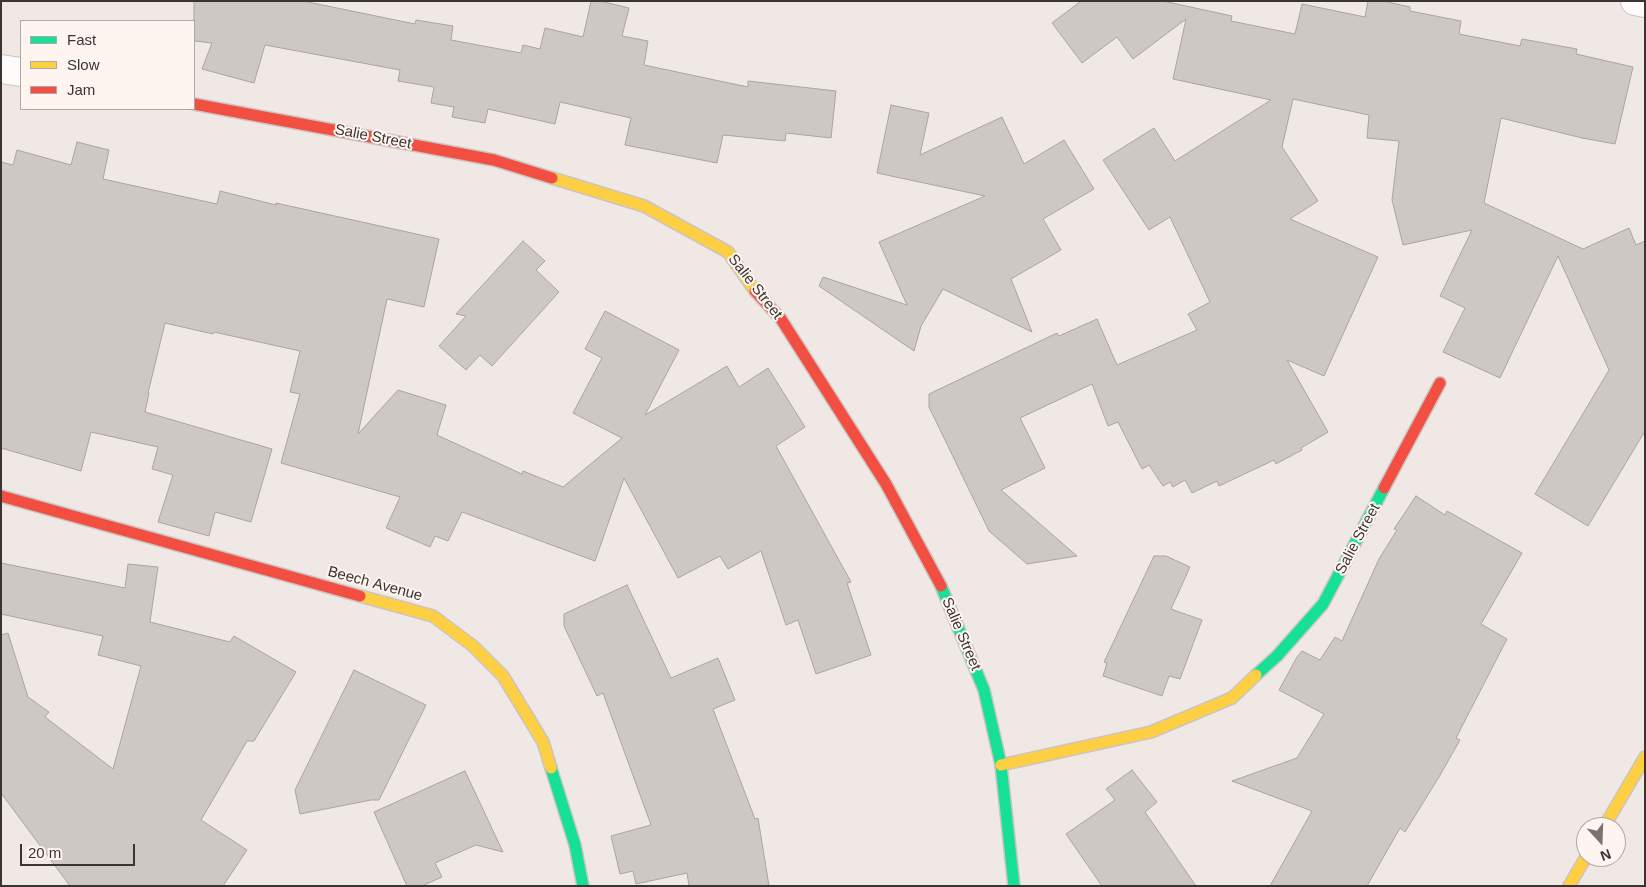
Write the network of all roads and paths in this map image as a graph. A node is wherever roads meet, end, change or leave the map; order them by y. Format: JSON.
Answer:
{"nodes":[{"id":1,"x":1635,"y":1,"type":"edge"},
{"id":2,"x":1645,"y":3,"type":"edge"},
{"id":3,"x":1,"y":68,"type":"edge"},
{"id":4,"x":20,"y":72,"type":"edge"},
{"id":5,"x":195,"y":104,"type":"edge"},
{"id":6,"x":1440,"y":383,"type":"dead end"},
{"id":7,"x":1,"y":496,"type":"edge"},
{"id":8,"x":1645,"y":757,"type":"edge"},
{"id":9,"x":1001,"y":764,"type":"junction"},
{"id":10,"x":1610,"y":817,"type":"edge"},
{"id":11,"x":1580,"y":867,"type":"edge"},
{"id":12,"x":582,"y":886,"type":"edge"},
{"id":13,"x":1014,"y":886,"type":"edge"},
{"id":14,"x":1569,"y":886,"type":"edge"}],
"edges":[{"from":1,"to":2,"type":"street"},
{"from":3,"to":4,"type":"street"},
{"from":5,"to":9,"type":"street","name":"Salie Street"},
{"from":6,"to":9,"type":"street","name":"Salie Street"},
{"from":7,"to":12,"type":"street","name":"Beech Avenue"},
{"from":8,"to":10,"type":"street"},
{"from":9,"to":13,"type":"street","name":"Salie Street"},
{"from":11,"to":14,"type":"street"}]}
